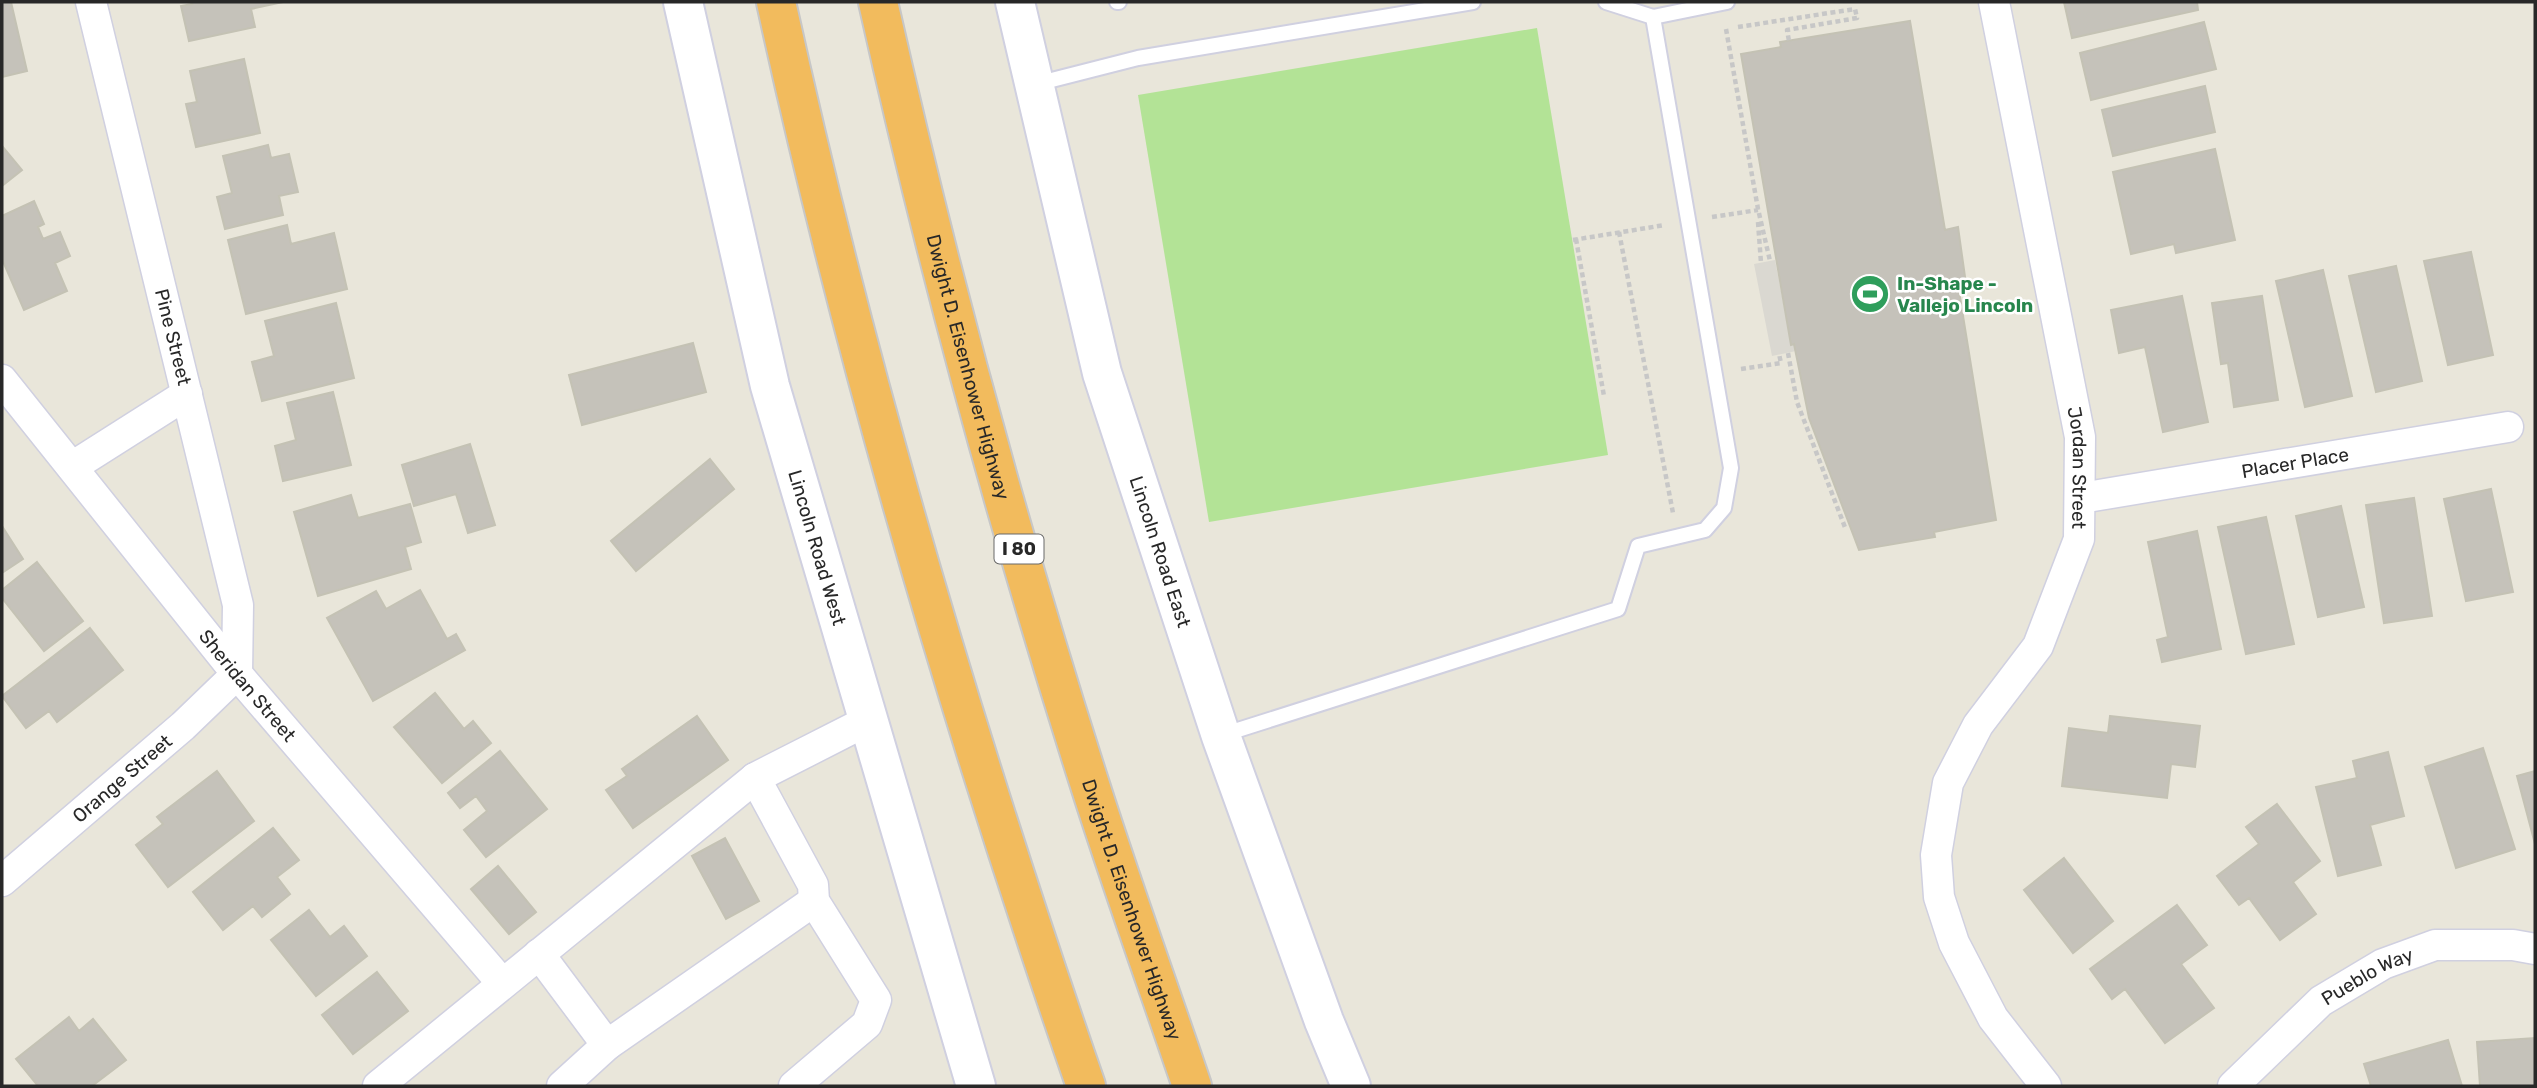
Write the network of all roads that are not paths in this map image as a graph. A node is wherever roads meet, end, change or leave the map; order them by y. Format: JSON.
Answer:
{"nodes":[{"id":1,"x":91,"y":2,"type":"edge"},
{"id":2,"x":683,"y":2,"type":"edge"},
{"id":3,"x":776,"y":2,"type":"edge"},
{"id":4,"x":878,"y":2,"type":"edge"},
{"id":5,"x":1015,"y":2,"type":"edge"},
{"id":6,"x":1473,"y":2,"type":"edge"},
{"id":7,"x":1606,"y":2,"type":"edge"},
{"id":8,"x":1727,"y":2,"type":"edge"},
{"id":9,"x":1993,"y":2,"type":"edge"},
{"id":10,"x":1653,"y":17,"type":"junction"},
{"id":11,"x":1035,"y":84,"type":"junction"},
{"id":12,"x":2,"y":380,"type":"edge"},
{"id":13,"x":187,"y":394,"type":"junction"},
{"id":14,"x":2508,"y":426,"type":"dead end"},
{"id":15,"x":72,"y":467,"type":"junction"},
{"id":16,"x":2081,"y":498,"type":"junction"},
{"id":17,"x":237,"y":674,"type":"junction"},
{"id":18,"x":867,"y":721,"type":"junction"},
{"id":19,"x":1221,"y":736,"type":"junction"},
{"id":20,"x":755,"y":778,"type":"junction"},
{"id":21,"x":2,"y":881,"type":"edge"},
{"id":22,"x":814,"y":901,"type":"junction"},
{"id":23,"x":2535,"y":948,"type":"edge"},
{"id":24,"x":539,"y":954,"type":"junction"},
{"id":25,"x":502,"y":984,"type":"junction"},
{"id":26,"x":607,"y":1045,"type":"junction"},
{"id":27,"x":378,"y":1086,"type":"edge"},
{"id":28,"x":562,"y":1086,"type":"edge"},
{"id":29,"x":794,"y":1086,"type":"edge"},
{"id":30,"x":976,"y":1086,"type":"edge"},
{"id":31,"x":1086,"y":1086,"type":"edge"},
{"id":32,"x":1192,"y":1086,"type":"edge"},
{"id":33,"x":1351,"y":1086,"type":"edge"},
{"id":34,"x":2046,"y":1086,"type":"edge"},
{"id":35,"x":2234,"y":1086,"type":"edge"}],
"edges":[{"from":1,"to":13,"type":"street","name":"Pine Street"},
{"from":2,"to":18,"type":"street","name":"Lincoln Road West"},
{"from":3,"to":31,"type":"highway"},
{"from":4,"to":32,"type":"highway","name":"Dwight D. Eisenhower Highway","number":"I 80"},
{"from":5,"to":11,"type":"street","name":"Lincoln Road East"},
{"from":6,"to":11,"type":"lane"},
{"from":7,"to":10,"type":"lane"},
{"from":8,"to":10,"type":"lane"},
{"from":9,"to":16,"type":"street","name":"Jordan Street"},
{"from":10,"to":19,"type":"lane"},
{"from":11,"to":19,"type":"street","name":"Lincoln Road East"},
{"from":12,"to":15,"type":"street","name":"Sheridan Street"},
{"from":13,"to":15,"type":"street"},
{"from":13,"to":17,"type":"street","name":"Pine Street"},
{"from":14,"to":16,"type":"street","name":"Placer Place"},
{"from":15,"to":17,"type":"street","name":"Sheridan Street"},
{"from":16,"to":34,"type":"street","name":"Jordan Street"},
{"from":17,"to":21,"type":"street","name":"Orange Street"},
{"from":17,"to":25,"type":"street","name":"Sheridan Street"},
{"from":18,"to":20,"type":"street"},
{"from":18,"to":30,"type":"street","name":"Lincoln Road West"},
{"from":19,"to":33,"type":"street","name":"Lincoln Road East"},
{"from":20,"to":22,"type":"street"},
{"from":20,"to":24,"type":"street"},
{"from":22,"to":26,"type":"street"},
{"from":22,"to":29,"type":"street"},
{"from":23,"to":35,"type":"street","name":"Pueblo Way"},
{"from":24,"to":25,"type":"street"},
{"from":24,"to":26,"type":"street"},
{"from":25,"to":27,"type":"street"},
{"from":26,"to":28,"type":"street"}]}
